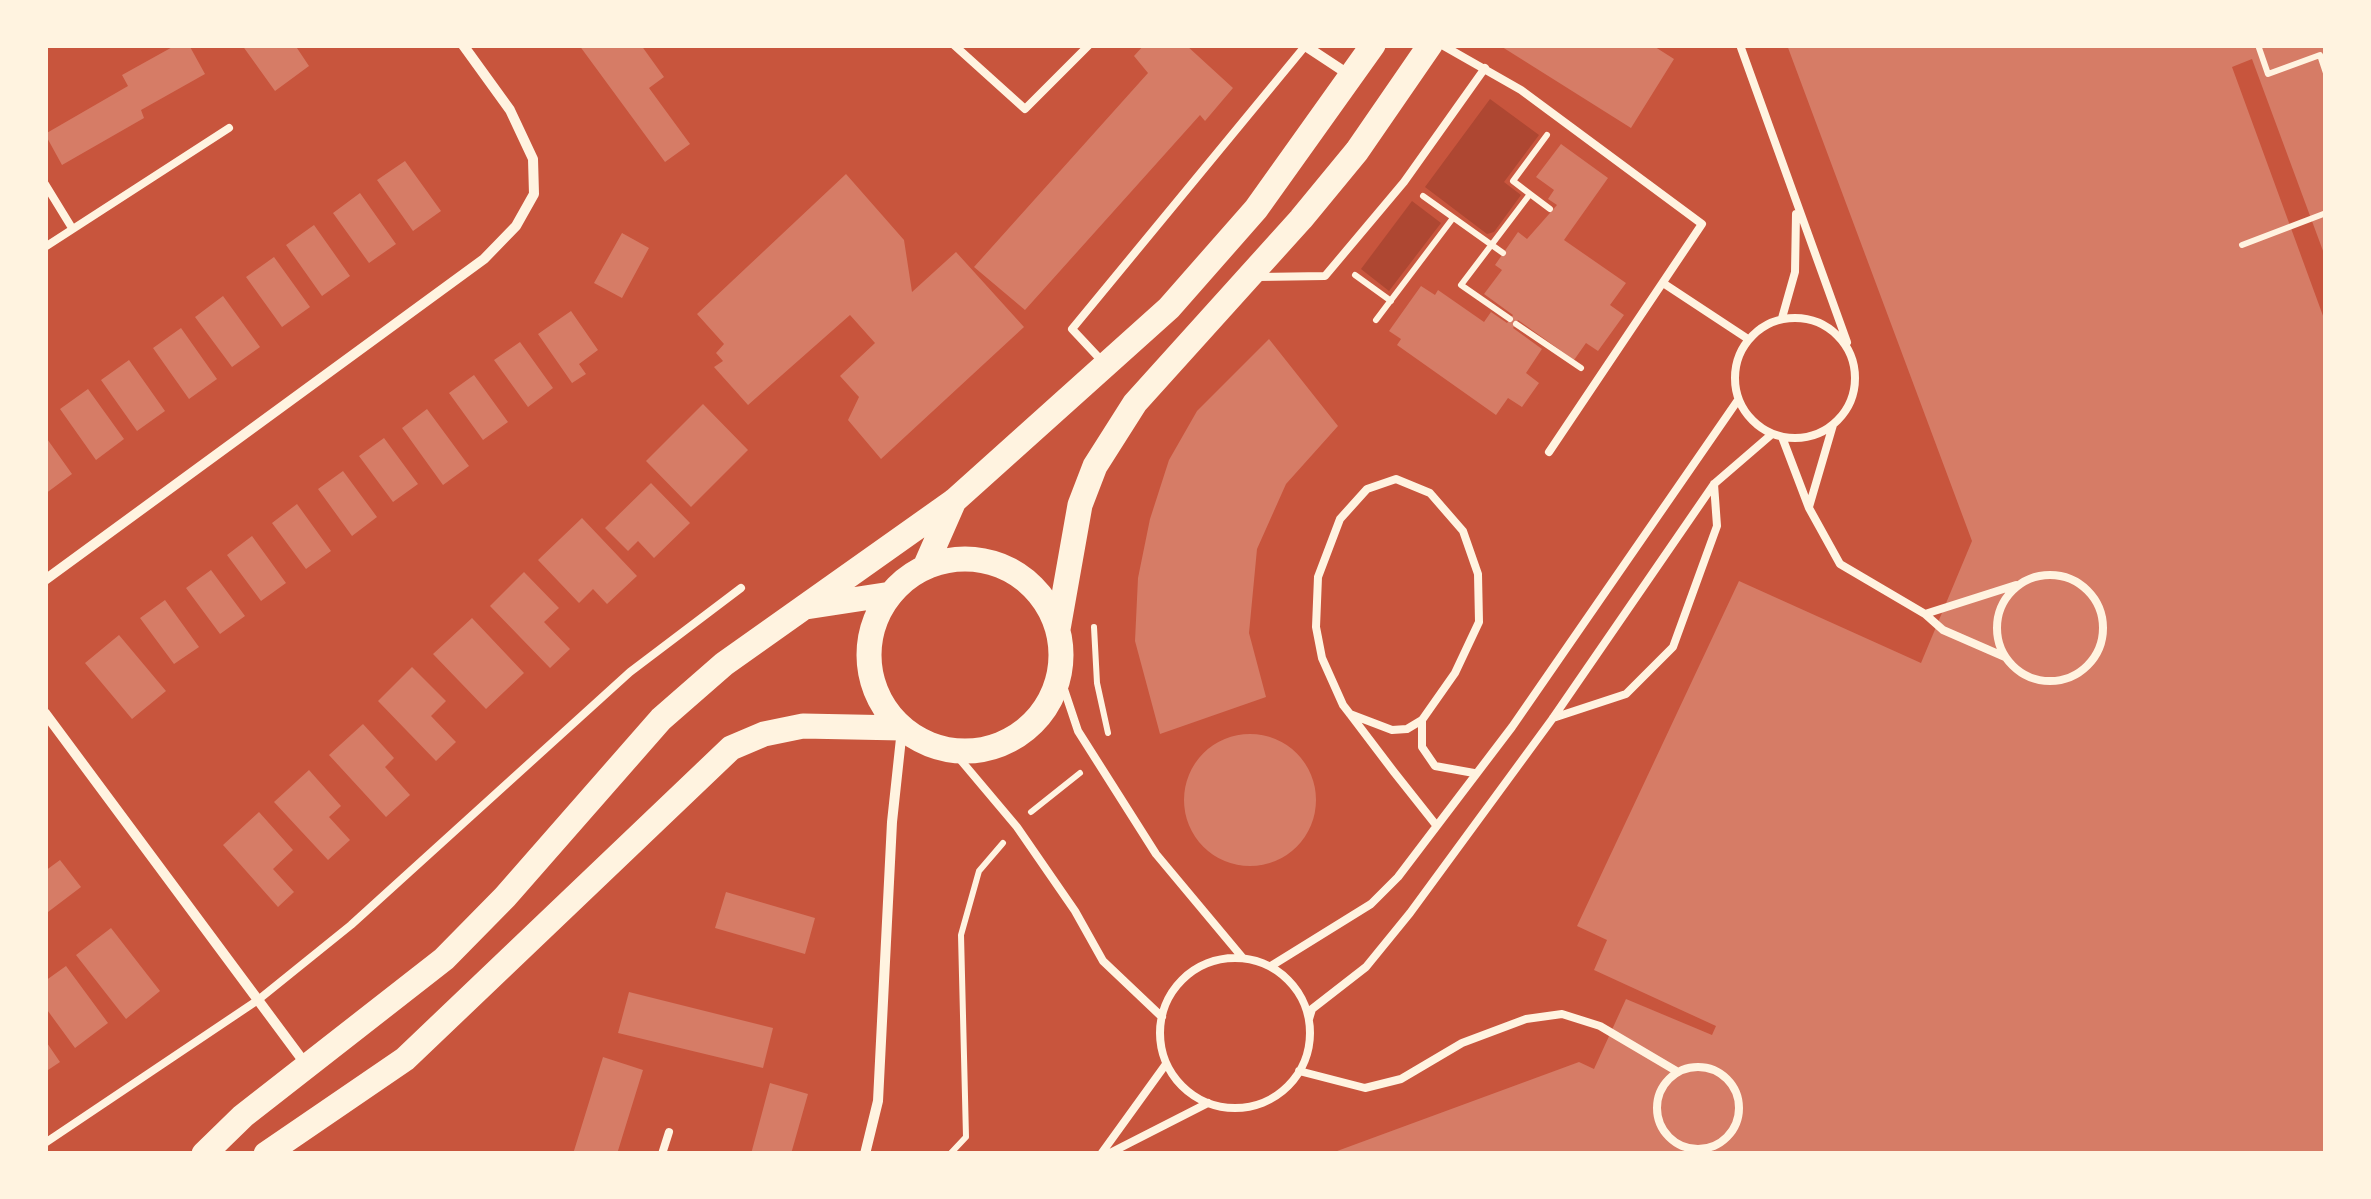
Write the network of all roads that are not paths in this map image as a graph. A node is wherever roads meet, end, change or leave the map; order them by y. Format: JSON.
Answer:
{"nodes":[{"id":1,"x":463,"y":45,"type":"edge"},
{"id":2,"x":954,"y":45,"type":"edge"},
{"id":3,"x":1089,"y":45,"type":"edge"},
{"id":4,"x":1373,"y":45,"type":"edge"},
{"id":5,"x":1430,"y":45,"type":"edge"},
{"id":6,"x":1442,"y":45,"type":"edge"},
{"id":7,"x":1740,"y":45,"type":"edge"},
{"id":8,"x":1305,"y":46,"type":"edge"},
{"id":9,"x":1486,"y":68,"type":"junction"},
{"id":10,"x":1352,"y":77,"type":"junction"},
{"id":11,"x":229,"y":128,"type":"dead end"},
{"id":12,"x":45,"y":184,"type":"edge"},
{"id":13,"x":1796,"y":210,"type":"junction"},
{"id":14,"x":72,"y":228,"type":"junction"},
{"id":15,"x":45,"y":247,"type":"edge"},
{"id":16,"x":1248,"y":277,"type":"junction"},
{"id":17,"x":1663,"y":283,"type":"junction"},
{"id":18,"x":1782,"y":318,"type":"junction"},
{"id":19,"x":1748,"y":340,"type":"junction"},
{"id":20,"x":1851,"y":354,"type":"junction"},
{"id":21,"x":1107,"y":367,"type":"junction"},
{"id":22,"x":1738,"y":400,"type":"junction"},
{"id":23,"x":1833,"y":425,"type":"junction"},
{"id":24,"x":1777,"y":436,"type":"junction"},
{"id":25,"x":1549,"y":452,"type":"dead end"},
{"id":26,"x":1714,"y":484,"type":"junction"},
{"id":27,"x":954,"y":501,"type":"junction"},
{"id":28,"x":1809,"y":508,"type":"junction"},
{"id":29,"x":925,"y":567,"type":"junction"},
{"id":30,"x":45,"y":580,"type":"edge"},
{"id":31,"x":2018,"y":585,"type":"junction"},
{"id":32,"x":740,"y":588,"type":"dead end"},
{"id":33,"x":891,"y":594,"type":"junction"},
{"id":34,"x":796,"y":609,"type":"junction"},
{"id":35,"x":1925,"y":614,"type":"junction"},
{"id":36,"x":1058,"y":629,"type":"junction"},
{"id":37,"x":2005,"y":657,"type":"junction"},
{"id":38,"x":1059,"y":674,"type":"junction"},
{"id":39,"x":45,"y":713,"type":"edge"},
{"id":40,"x":1350,"y":714,"type":"junction"},
{"id":41,"x":1553,"y":718,"type":"junction"},
{"id":42,"x":1422,"y":720,"type":"junction"},
{"id":43,"x":902,"y":728,"type":"junction"},
{"id":44,"x":953,"y":751,"type":"junction"},
{"id":45,"x":1474,"y":773,"type":"junction"},
{"id":46,"x":1436,"y":825,"type":"junction"},
{"id":47,"x":1242,"y":957,"type":"junction"},
{"id":48,"x":1272,"y":966,"type":"junction"},
{"id":49,"x":258,"y":1000,"type":"junction"},
{"id":50,"x":1162,"y":1017,"type":"junction"},
{"id":51,"x":1309,"y":1019,"type":"junction"},
{"id":52,"x":1166,"y":1064,"type":"junction"},
{"id":53,"x":308,"y":1067,"type":"junction"},
{"id":54,"x":1299,"y":1071,"type":"junction"},
{"id":55,"x":1678,"y":1072,"type":"junction"},
{"id":56,"x":1208,"y":1103,"type":"junction"},
{"id":57,"x":668,"y":1132,"type":"dead end"},
{"id":58,"x":45,"y":1143,"type":"edge"},
{"id":59,"x":204,"y":1154,"type":"edge"},
{"id":60,"x":266,"y":1154,"type":"edge"},
{"id":61,"x":662,"y":1154,"type":"edge"},
{"id":62,"x":864,"y":1154,"type":"edge"},
{"id":63,"x":1105,"y":1154,"type":"edge"}],
"edges":[{"from":1,"to":30,"type":"street"},
{"from":2,"to":3,"type":"lane"},
{"from":4,"to":10,"type":"main road"},
{"from":5,"to":16,"type":"main road"},
{"from":6,"to":9,"type":"lane"},
{"from":7,"to":13,"type":"lane"},
{"from":8,"to":10,"type":"street"},
{"from":8,"to":21,"type":"lane"},
{"from":9,"to":16,"type":"lane"},
{"from":9,"to":17,"type":"lane"},
{"from":10,"to":21,"type":"main road"},
{"from":11,"to":14,"type":"lane"},
{"from":12,"to":14,"type":"lane"},
{"from":13,"to":18,"type":"lane"},
{"from":13,"to":20,"type":"lane"},
{"from":14,"to":15,"type":"lane"},
{"from":16,"to":36,"type":"main road"},
{"from":17,"to":19,"type":"lane"},
{"from":17,"to":25,"type":"lane"},
{"from":18,"to":19,"type":"lane"},
{"from":18,"to":20,"type":"lane"},
{"from":19,"to":22,"type":"lane"},
{"from":20,"to":23,"type":"lane"},
{"from":21,"to":27,"type":"main road"},
{"from":22,"to":24,"type":"lane"},
{"from":22,"to":45,"type":"lane"},
{"from":23,"to":24,"type":"lane"},
{"from":23,"to":28,"type":"lane"},
{"from":24,"to":26,"type":"lane"},
{"from":24,"to":28,"type":"lane"},
{"from":26,"to":41,"type":"lane"},
{"from":26,"to":41,"type":"lane"},
{"from":27,"to":29,"type":"main road"},
{"from":27,"to":34,"type":"main road"},
{"from":28,"to":35,"type":"lane"},
{"from":29,"to":33,"type":"main road"},
{"from":29,"to":36,"type":"main road"},
{"from":31,"to":35,"type":"lane"},
{"from":31,"to":37,"type":"lane"},
{"from":31,"to":37,"type":"lane"},
{"from":32,"to":49,"type":"lane"},
{"from":33,"to":34,"type":"main road"},
{"from":33,"to":43,"type":"main road"},
{"from":34,"to":53,"type":"main road"},
{"from":35,"to":37,"type":"lane"},
{"from":36,"to":38,"type":"main road"},
{"from":38,"to":44,"type":"main road"},
{"from":38,"to":47,"type":"lane"},
{"from":39,"to":49,"type":"street"},
{"from":40,"to":42,"type":"lane"},
{"from":40,"to":42,"type":"lane"},
{"from":40,"to":46,"type":"lane"},
{"from":41,"to":51,"type":"lane"},
{"from":42,"to":45,"type":"lane"},
{"from":43,"to":44,"type":"main road"},
{"from":43,"to":60,"type":"main road"},
{"from":43,"to":62,"type":"street"},
{"from":44,"to":50,"type":"lane"},
{"from":45,"to":46,"type":"lane"},
{"from":46,"to":48,"type":"lane"},
{"from":47,"to":48,"type":"lane"},
{"from":47,"to":50,"type":"lane"},
{"from":48,"to":51,"type":"lane"},
{"from":49,"to":53,"type":"street"},
{"from":49,"to":58,"type":"lane"},
{"from":50,"to":52,"type":"lane"},
{"from":51,"to":54,"type":"lane"},
{"from":52,"to":56,"type":"lane"},
{"from":52,"to":63,"type":"lane"},
{"from":53,"to":59,"type":"main road"},
{"from":54,"to":55,"type":"lane"},
{"from":54,"to":56,"type":"lane"},
{"from":55,"to":55,"type":"lane"},
{"from":56,"to":63,"type":"lane"},
{"from":57,"to":61,"type":"lane"}]}
